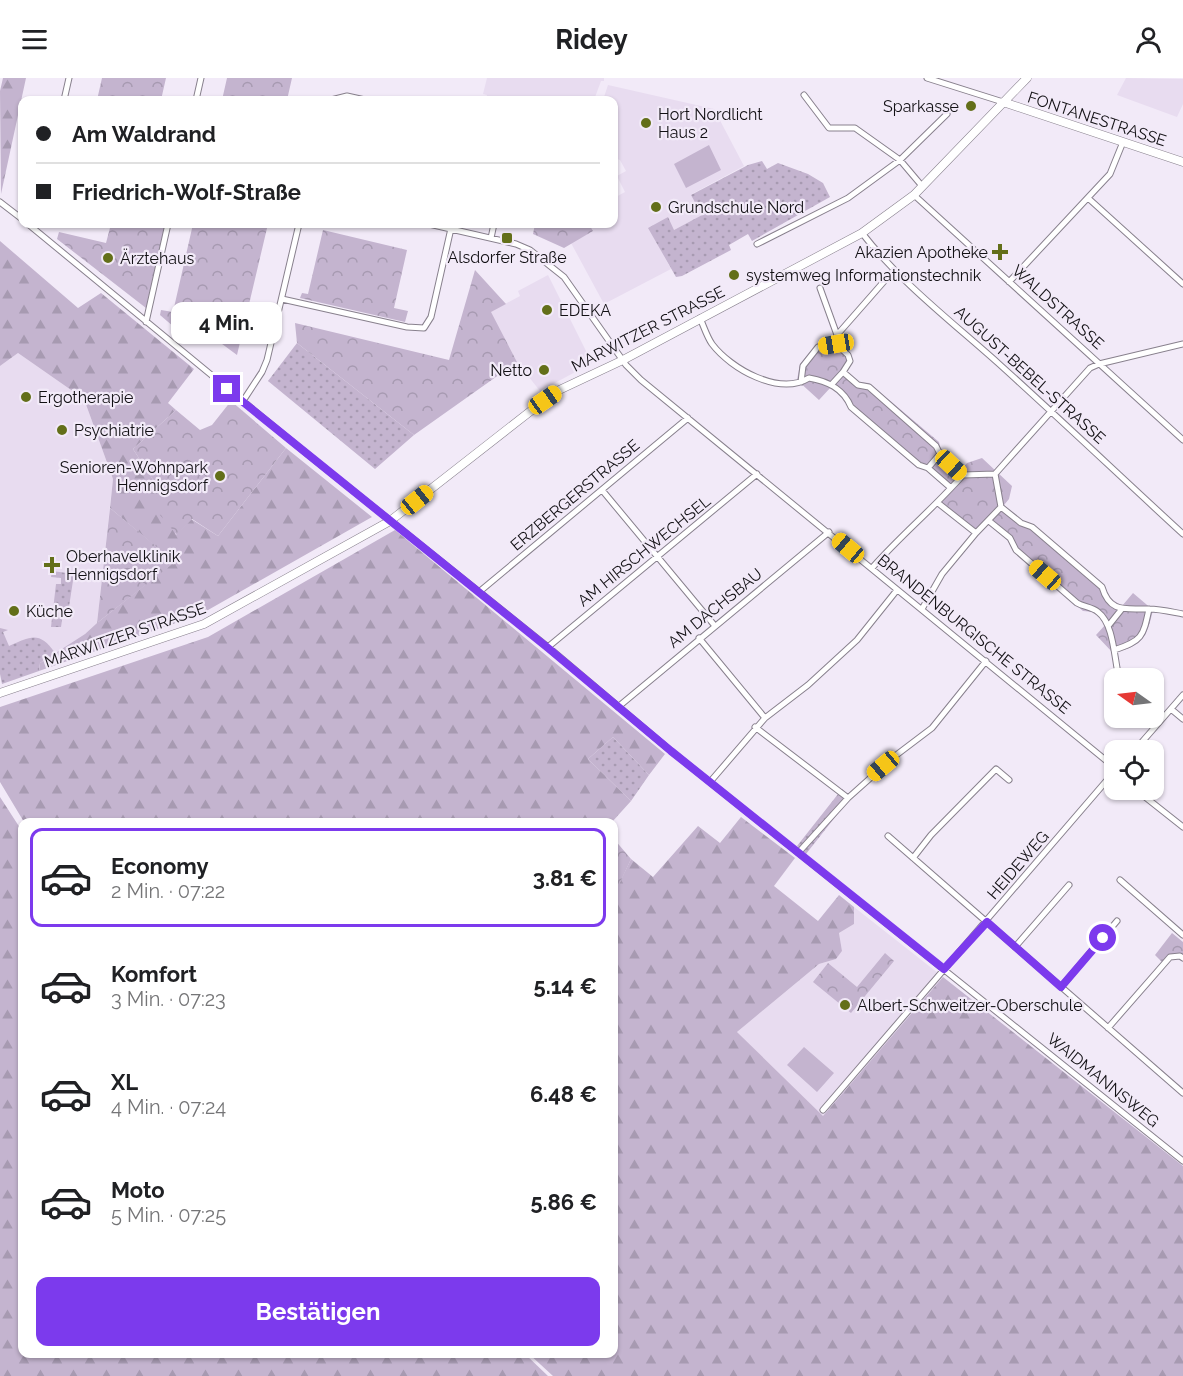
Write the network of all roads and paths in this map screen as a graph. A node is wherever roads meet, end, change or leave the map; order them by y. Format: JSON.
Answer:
{"nodes":[{"id":1,"x":69,"y":78,"type":"edge"},
{"id":2,"x":201,"y":78,"type":"edge"},
{"id":3,"x":927,"y":78,"type":"edge"},
{"id":4,"x":1027,"y":78,"type":"edge"},
{"id":5,"x":804,"y":95,"type":"dead end"},
{"id":6,"x":65,"y":96,"type":"edge"},
{"id":7,"x":197,"y":96,"type":"edge"},
{"id":8,"x":1003,"y":102,"type":"junction"},
{"id":9,"x":947,"y":114,"type":"dead end"},
{"id":10,"x":1122,"y":142,"type":"junction"},
{"id":11,"x":900,"y":160,"type":"junction"},
{"id":12,"x":1183,"y":162,"type":"edge"},
{"id":13,"x":922,"y":186,"type":"junction"},
{"id":14,"x":914,"y":195,"type":"junction"},
{"id":15,"x":1088,"y":198,"type":"junction"},
{"id":16,"x":0,"y":202,"type":"edge"},
{"id":17,"x":18,"y":216,"type":"edge"},
{"id":18,"x":37,"y":228,"type":"edge"},
{"id":19,"x":167,"y":228,"type":"edge"},
{"id":20,"x":298,"y":228,"type":"edge"},
{"id":21,"x":452,"y":228,"type":"edge"},
{"id":22,"x":458,"y":228,"type":"edge"},
{"id":23,"x":493,"y":228,"type":"edge"},
{"id":24,"x":862,"y":233,"type":"junction"},
{"id":25,"x":491,"y":238,"type":"junction"},
{"id":26,"x":757,"y":244,"type":"dead end"},
{"id":27,"x":894,"y":270,"type":"junction"},
{"id":28,"x":1010,"y":282,"type":"junction"},
{"id":29,"x":1183,"y":284,"type":"edge"},
{"id":30,"x":820,"y":288,"type":"dead end"},
{"id":31,"x":282,"y":299,"type":"junction"},
{"id":32,"x":700,"y":318,"type":"junction"},
{"id":33,"x":146,"y":322,"type":"junction"},
{"id":34,"x":837,"y":335,"type":"junction"},
{"id":35,"x":836,"y":344,"type":"junction"},
{"id":36,"x":1183,"y":344,"type":"edge"},
{"id":37,"x":622,"y":360,"type":"junction"},
{"id":38,"x":1099,"y":364,"type":"junction"},
{"id":39,"x":843,"y":372,"type":"junction"},
{"id":40,"x":801,"y":382,"type":"junction"},
{"id":41,"x":832,"y":384,"type":"junction"},
{"id":42,"x":243,"y":401,"type":"junction"},
{"id":43,"x":1052,"y":411,"type":"junction"},
{"id":44,"x":688,"y":418,"type":"junction"},
{"id":45,"x":1183,"y":440,"type":"edge"},
{"id":46,"x":940,"y":454,"type":"junction"},
{"id":47,"x":928,"y":468,"type":"junction"},
{"id":48,"x":757,"y":474,"type":"junction"},
{"id":49,"x":994,"y":474,"type":"junction"},
{"id":50,"x":963,"y":476,"type":"junction"},
{"id":51,"x":951,"y":488,"type":"junction"},
{"id":52,"x":602,"y":490,"type":"junction"},
{"id":53,"x":939,"y":503,"type":"junction"},
{"id":54,"x":1001,"y":507,"type":"junction"},
{"id":55,"x":989,"y":520,"type":"junction"},
{"id":56,"x":390,"y":521,"type":"junction"},
{"id":57,"x":829,"y":532,"type":"junction"},
{"id":58,"x":976,"y":533,"type":"junction"},
{"id":59,"x":1183,"y":534,"type":"edge"},
{"id":60,"x":657,"y":557,"type":"junction"},
{"id":61,"x":872,"y":568,"type":"junction"},
{"id":62,"x":897,"y":590,"type":"junction"},
{"id":63,"x":479,"y":592,"type":"junction"},
{"id":64,"x":922,"y":609,"type":"junction"},
{"id":65,"x":1149,"y":609,"type":"junction"},
{"id":66,"x":1121,"y":610,"type":"junction"},
{"id":67,"x":1183,"y":614,"type":"edge"},
{"id":68,"x":1109,"y":625,"type":"junction"},
{"id":69,"x":715,"y":626,"type":"junction"},
{"id":70,"x":699,"y":638,"type":"junction"},
{"id":71,"x":548,"y":648,"type":"junction"},
{"id":72,"x":1114,"y":650,"type":"junction"},
{"id":73,"x":986,"y":662,"type":"junction"},
{"id":74,"x":1117,"y":668,"type":"edge"},
{"id":75,"x":0,"y":693,"type":"edge"},
{"id":76,"x":1183,"y":695,"type":"edge"},
{"id":77,"x":618,"y":706,"type":"junction"},
{"id":78,"x":1171,"y":709,"type":"junction"},
{"id":79,"x":1164,"y":716,"type":"edge"},
{"id":80,"x":765,"y":718,"type":"junction"},
{"id":81,"x":1183,"y":719,"type":"edge"},
{"id":82,"x":755,"y":728,"type":"junction"},
{"id":83,"x":1154,"y":728,"type":"edge"},
{"id":84,"x":1143,"y":740,"type":"edge"},
{"id":85,"x":1104,"y":759,"type":"edge"},
{"id":86,"x":1009,"y":780,"type":"dead end"},
{"id":87,"x":710,"y":782,"type":"junction"},
{"id":88,"x":1104,"y":784,"type":"edge"},
{"id":89,"x":848,"y":798,"type":"junction"},
{"id":90,"x":1149,"y":800,"type":"edge"},
{"id":91,"x":1183,"y":827,"type":"edge"},
{"id":92,"x":888,"y":837,"type":"dead end"},
{"id":93,"x":798,"y":853,"type":"junction"},
{"id":94,"x":913,"y":858,"type":"junction"},
{"id":95,"x":1120,"y":880,"type":"dead end"},
{"id":96,"x":1069,"y":885,"type":"dead end"},
{"id":97,"x":1117,"y":921,"type":"dead end"},
{"id":98,"x":987,"y":922,"type":"junction"},
{"id":99,"x":1183,"y":935,"type":"edge"},
{"id":100,"x":1015,"y":947,"type":"junction"},
{"id":101,"x":1183,"y":958,"type":"edge"},
{"id":102,"x":944,"y":969,"type":"junction"},
{"id":103,"x":1061,"y":987,"type":"junction"},
{"id":104,"x":1108,"y":1028,"type":"junction"},
{"id":105,"x":1183,"y":1093,"type":"edge"},
{"id":106,"x":823,"y":1110,"type":"dead end"},
{"id":107,"x":1183,"y":1161,"type":"edge"}],
"edges":[{"from":1,"to":6,"type":"street"},
{"from":2,"to":7,"type":"street"},
{"from":3,"to":8,"type":"street"},
{"from":4,"to":8,"type":"main road","name":"MARWITZER STRASSE"},
{"from":5,"to":11,"type":"street"},
{"from":8,"to":10,"type":"main road","name":"FONTANESTRASSE"},
{"from":8,"to":13,"type":"main road","name":"MARWITZER STRASSE"},
{"from":9,"to":11,"type":"street"},
{"from":10,"to":12,"type":"main road","name":"FONTANESTRASSE"},
{"from":10,"to":15,"type":"street"},
{"from":11,"to":13,"type":"street"},
{"from":11,"to":26,"type":"street"},
{"from":13,"to":14,"type":"main road","name":"MARWITZER STRASSE"},
{"from":14,"to":24,"type":"main road","name":"MARWITZER STRASSE"},
{"from":14,"to":28,"type":"street","name":"WALDSTRASSE"},
{"from":15,"to":28,"type":"street"},
{"from":15,"to":29,"type":"street"},
{"from":16,"to":17,"type":"street"},
{"from":18,"to":33,"type":"street","name":"WAIDMANNSWEG"},
{"from":19,"to":33,"type":"street"},
{"from":20,"to":31,"type":"street"},
{"from":21,"to":31,"type":"street"},
{"from":22,"to":25,"type":"street","name":"BRANDENBURGISCHE STRASSE"},
{"from":23,"to":25,"type":"street"},
{"from":24,"to":27,"type":"street","name":"AUGUST-BEBEL-STRASSE"},
{"from":24,"to":32,"type":"main road","name":"MARWITZER STRASSE"},
{"from":25,"to":37,"type":"street","name":"BRANDENBURGISCHE STRASSE"},
{"from":27,"to":34,"type":"street"},
{"from":27,"to":43,"type":"street","name":"AUGUST-BEBEL-STRASSE"},
{"from":28,"to":38,"type":"street","name":"WALDSTRASSE"},
{"from":30,"to":34,"type":"street"},
{"from":31,"to":42,"type":"street"},
{"from":32,"to":37,"type":"main road","name":"MARWITZER STRASSE"},
{"from":32,"to":40,"type":"street"},
{"from":33,"to":42,"type":"street","name":"WAIDMANNSWEG"},
{"from":34,"to":35,"type":"street"},
{"from":35,"to":39,"type":"street"},
{"from":35,"to":40,"type":"street"},
{"from":36,"to":38,"type":"street"},
{"from":37,"to":44,"type":"street","name":"BRANDENBURGISCHE STRASSE"},
{"from":37,"to":56,"type":"main road","name":"MARWITZER STRASSE"},
{"from":38,"to":43,"type":"street"},
{"from":38,"to":45,"type":"street","name":"WALDSTRASSE"},
{"from":39,"to":41,"type":"street"},
{"from":39,"to":46,"type":"street"},
{"from":40,"to":41,"type":"street"},
{"from":41,"to":47,"type":"street"},
{"from":42,"to":56,"type":"street","name":"WAIDMANNSWEG"},
{"from":43,"to":49,"type":"street"},
{"from":43,"to":59,"type":"street","name":"AUGUST-BEBEL-STRASSE"},
{"from":44,"to":48,"type":"street","name":"BRANDENBURGISCHE STRASSE"},
{"from":44,"to":52,"type":"street","name":"ERZBERGERSTRASSE"},
{"from":46,"to":47,"type":"street"},
{"from":46,"to":50,"type":"street"},
{"from":47,"to":51,"type":"street"},
{"from":48,"to":57,"type":"street","name":"BRANDENBURGISCHE STRASSE"},
{"from":48,"to":60,"type":"street","name":"AM HIRSCHWECHSEL"},
{"from":49,"to":50,"type":"street"},
{"from":49,"to":54,"type":"street"},
{"from":50,"to":51,"type":"street"},
{"from":51,"to":53,"type":"street"},
{"from":52,"to":60,"type":"street"},
{"from":52,"to":63,"type":"street","name":"ERZBERGERSTRASSE"},
{"from":53,"to":58,"type":"street"},
{"from":53,"to":61,"type":"street"},
{"from":54,"to":55,"type":"street"},
{"from":54,"to":66,"type":"street"},
{"from":55,"to":58,"type":"street"},
{"from":55,"to":68,"type":"street"},
{"from":56,"to":63,"type":"street","name":"WAIDMANNSWEG"},
{"from":56,"to":75,"type":"main road","name":"MARWITZER STRASSE"},
{"from":57,"to":61,"type":"street","name":"BRANDENBURGISCHE STRASSE"},
{"from":57,"to":69,"type":"street","name":"AM DACHSBAU"},
{"from":58,"to":64,"type":"street"},
{"from":60,"to":69,"type":"street"},
{"from":60,"to":71,"type":"street","name":"AM HIRSCHWECHSEL"},
{"from":61,"to":62,"type":"street","name":"BRANDENBURGISCHE STRASSE"},
{"from":62,"to":64,"type":"street","name":"BRANDENBURGISCHE STRASSE"},
{"from":62,"to":80,"type":"street"},
{"from":63,"to":71,"type":"street","name":"WAIDMANNSWEG"},
{"from":64,"to":73,"type":"street","name":"BRANDENBURGISCHE STRASSE"},
{"from":65,"to":66,"type":"street"},
{"from":65,"to":67,"type":"street"},
{"from":65,"to":72,"type":"street"},
{"from":66,"to":68,"type":"street"},
{"from":68,"to":72,"type":"street"},
{"from":69,"to":70,"type":"street","name":"AM DACHSBAU"},
{"from":70,"to":77,"type":"street","name":"AM DACHSBAU"},
{"from":70,"to":80,"type":"street"},
{"from":71,"to":77,"type":"street","name":"WAIDMANNSWEG"},
{"from":72,"to":74,"type":"street"},
{"from":73,"to":85,"type":"street","name":"BRANDENBURGISCHE STRASSE"},
{"from":73,"to":89,"type":"street"},
{"from":76,"to":78,"type":"street"},
{"from":77,"to":87,"type":"street","name":"WAIDMANNSWEG"},
{"from":78,"to":79,"type":"street"},
{"from":78,"to":81,"type":"street"},
{"from":80,"to":82,"type":"street"},
{"from":82,"to":87,"type":"street"},
{"from":82,"to":89,"type":"street"},
{"from":83,"to":84,"type":"street"},
{"from":86,"to":94,"type":"street"},
{"from":87,"to":93,"type":"street","name":"WAIDMANNSWEG"},
{"from":88,"to":98,"type":"street","name":"HEIDEWEG"},
{"from":89,"to":93,"type":"street"},
{"from":90,"to":91,"type":"street"},
{"from":92,"to":94,"type":"street"},
{"from":93,"to":102,"type":"street","name":"WAIDMANNSWEG"},
{"from":94,"to":98,"type":"street"},
{"from":95,"to":99,"type":"street"},
{"from":96,"to":100,"type":"street"},
{"from":97,"to":103,"type":"street"},
{"from":98,"to":100,"type":"street"},
{"from":98,"to":102,"type":"street","name":"HEIDEWEG"},
{"from":100,"to":103,"type":"street"},
{"from":101,"to":104,"type":"street"},
{"from":102,"to":106,"type":"street","name":"HEIDEWEG"},
{"from":102,"to":107,"type":"street","name":"WAIDMANNSWEG"},
{"from":103,"to":104,"type":"street"},
{"from":104,"to":105,"type":"street"}]}
